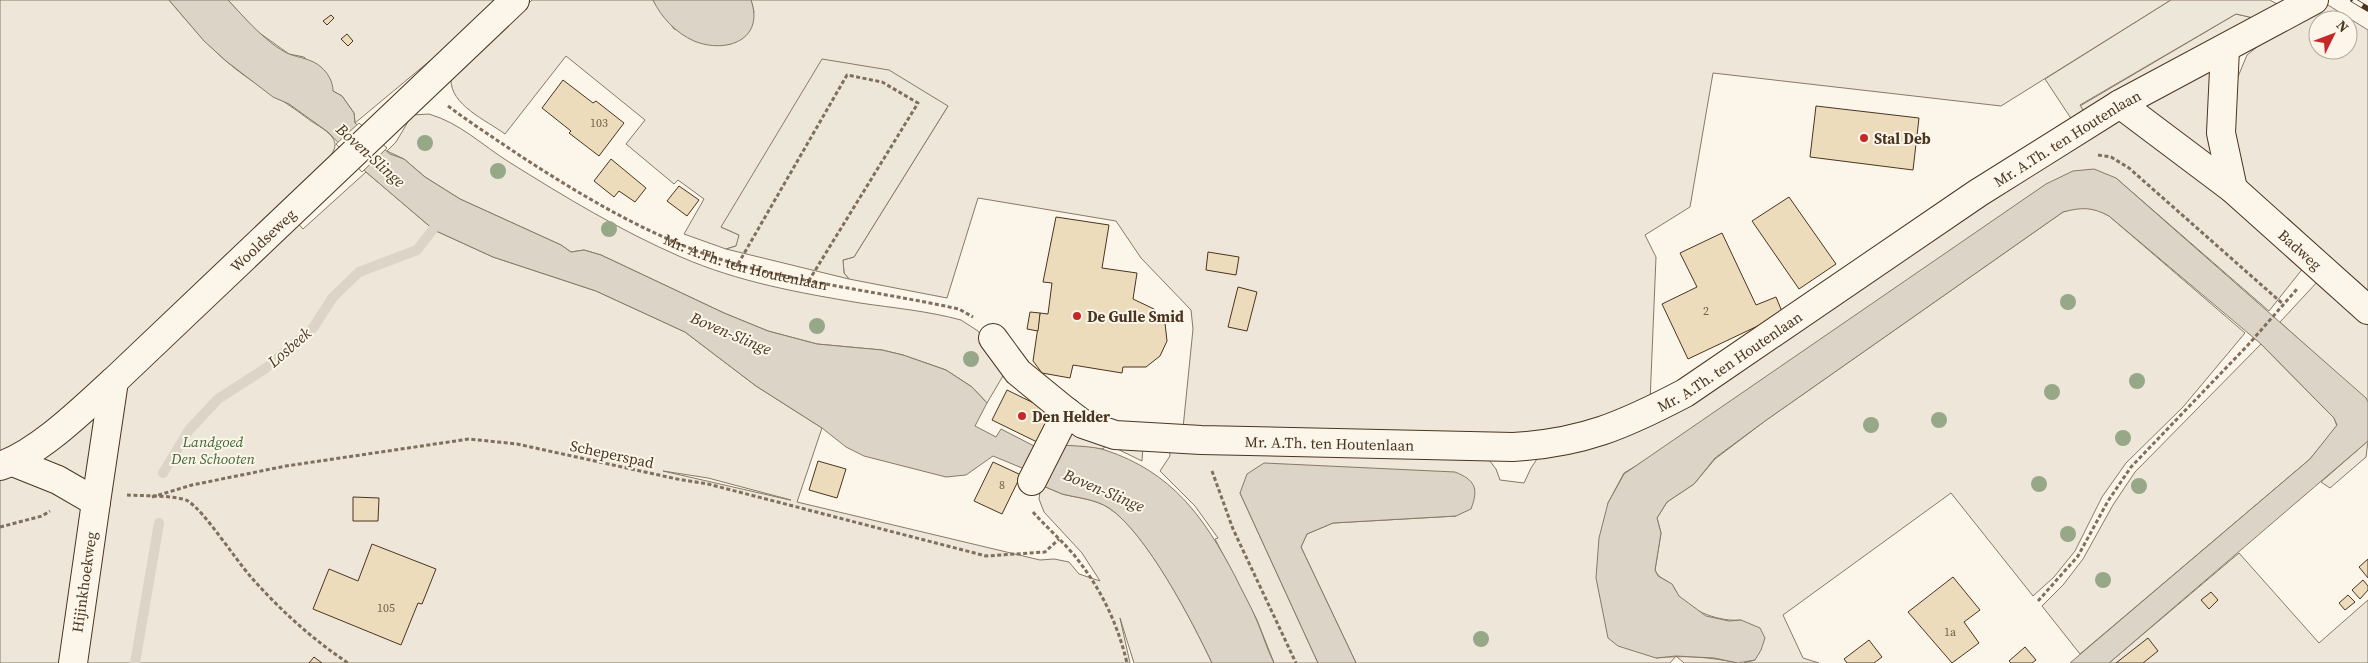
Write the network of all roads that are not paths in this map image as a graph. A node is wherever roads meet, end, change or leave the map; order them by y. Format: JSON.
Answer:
{"nodes":[{"id":1,"x":515,"y":0,"type":"edge"},
{"id":2,"x":2314,"y":0,"type":"edge"},
{"id":3,"x":2225,"y":49,"type":"junction"},
{"id":4,"x":2120,"y":104,"type":"junction"},
{"id":5,"x":2233,"y":189,"type":"junction"},
{"id":6,"x":2368,"y":310,"type":"edge"},
{"id":7,"x":993,"y":338,"type":"road end"},
{"id":8,"x":114,"y":381,"type":"junction"},
{"id":9,"x":1068,"y":412,"type":"junction"},
{"id":10,"x":7,"y":464,"type":"edge"},
{"id":11,"x":1032,"y":481,"type":"dead end"},
{"id":12,"x":96,"y":502,"type":"junction"},
{"id":13,"x":73,"y":663,"type":"edge"}],
"edges":[{"from":1,"to":8,"type":"street","name":"Wooldseweg"},
{"from":2,"to":3,"type":"street","name":"Mr. A.Th. ten Houtenlaan"},
{"from":3,"to":4,"type":"street","name":"Mr. A.Th. ten Houtenlaan"},
{"from":3,"to":5,"type":"street"},
{"from":4,"to":5,"type":"street","name":"Badweg"},
{"from":4,"to":9,"type":"street","name":"Mr. A.Th. ten Houtenlaan"},
{"from":5,"to":6,"type":"street","name":"Badweg"},
{"from":7,"to":9,"type":"street","name":"Mr. A.Th. ten Houtenlaan"},
{"from":8,"to":10,"type":"street","name":"Wooldseweg"},
{"from":8,"to":12,"type":"street","name":"Hijinkhoekweg"},
{"from":9,"to":11,"type":"street"},
{"from":10,"to":12,"type":"street"},
{"from":12,"to":13,"type":"street","name":"Hijinkhoekweg"}]}
